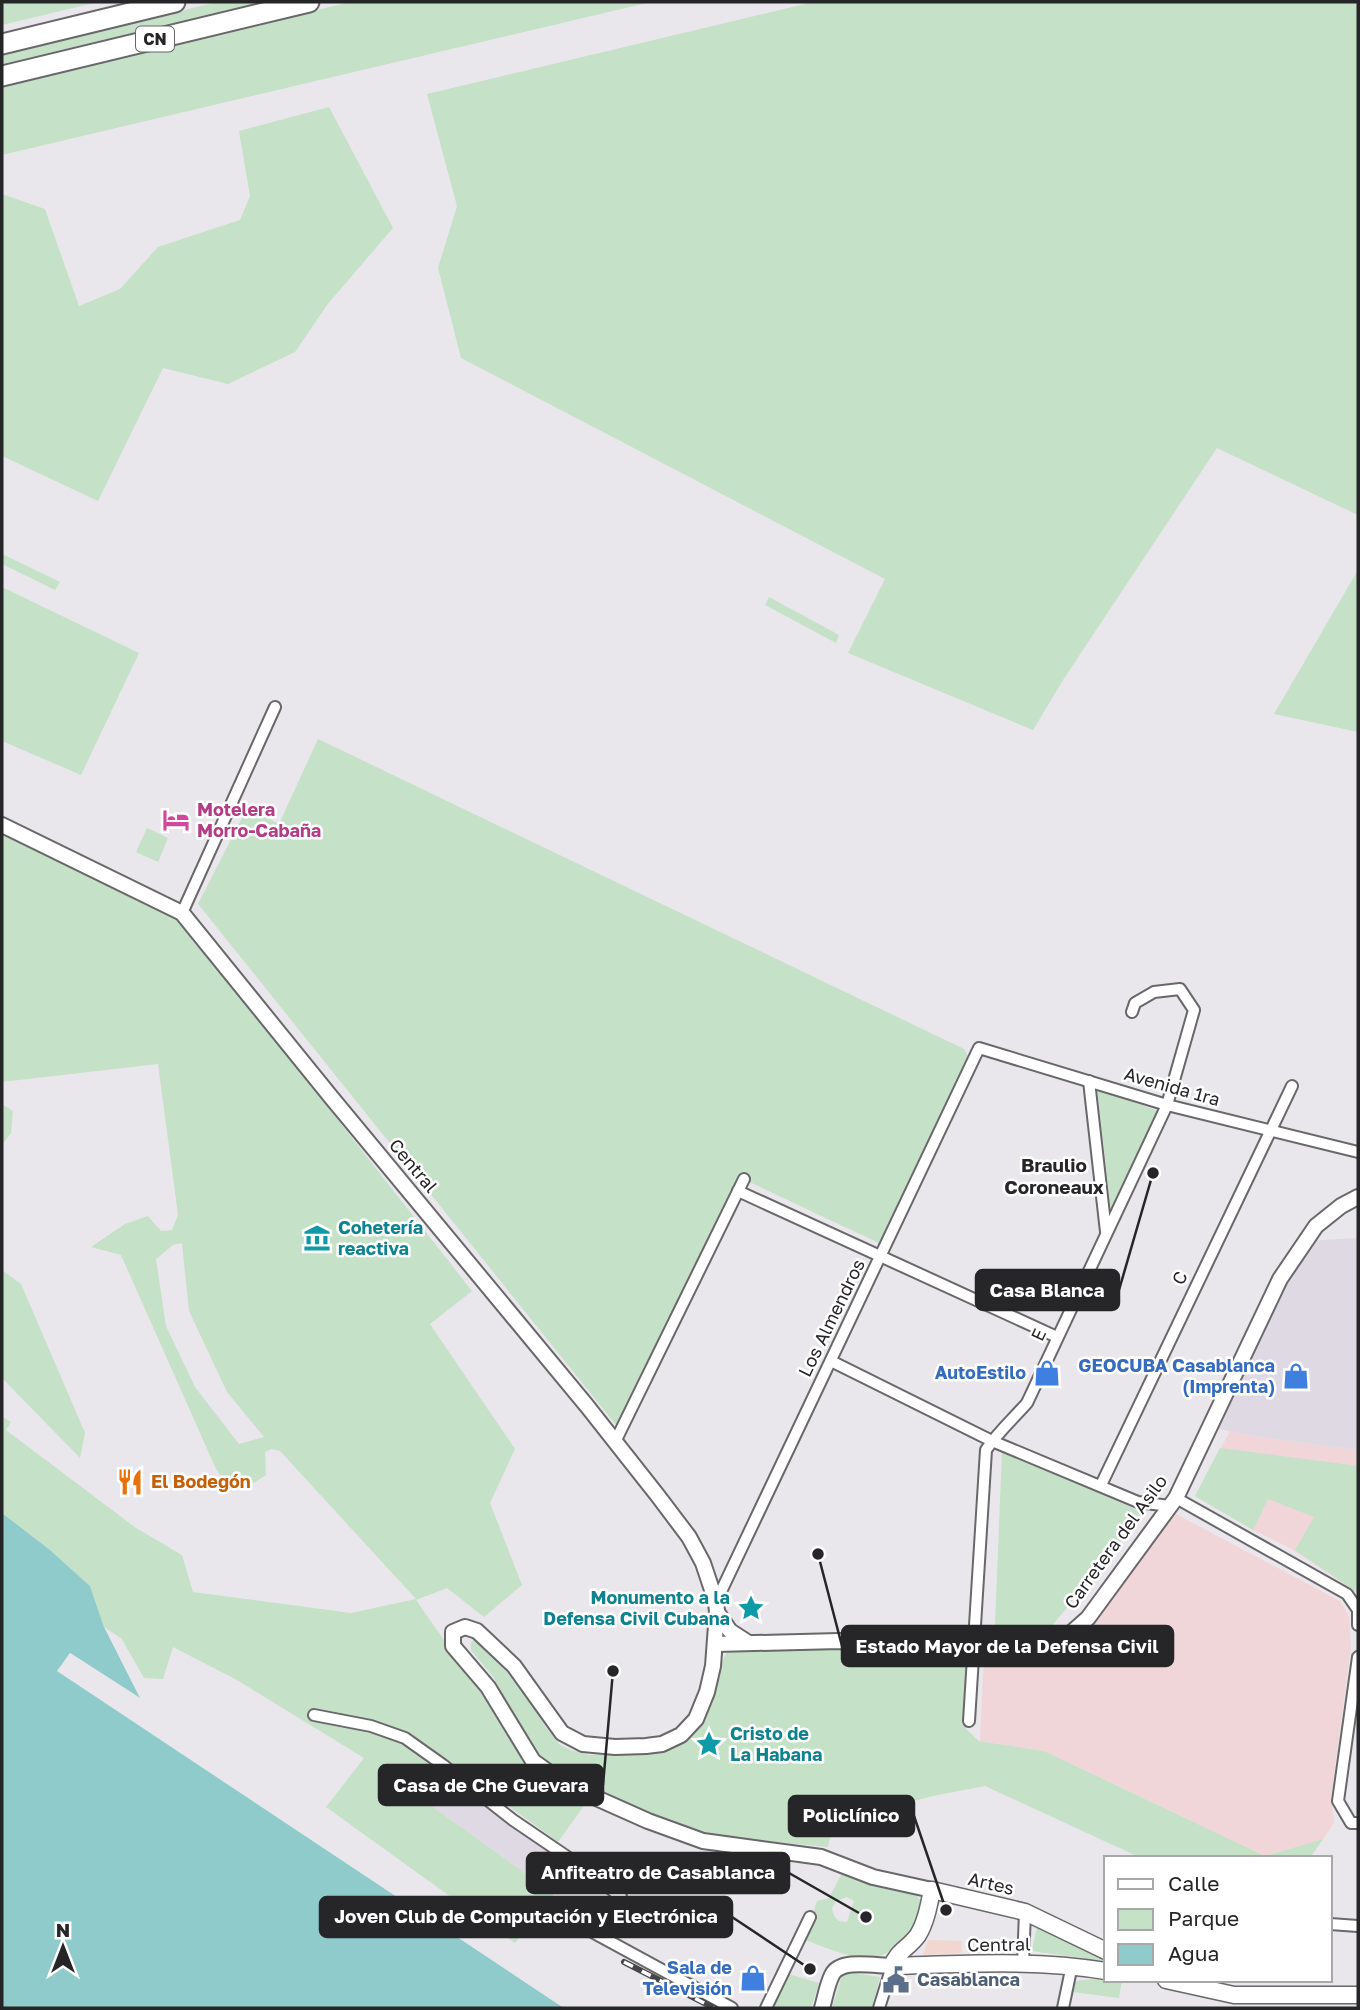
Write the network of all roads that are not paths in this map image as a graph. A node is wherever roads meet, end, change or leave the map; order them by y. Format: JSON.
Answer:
{"nodes":[{"id":1,"x":175,"y":2,"type":"edge"},
{"id":2,"x":309,"y":2,"type":"edge"},
{"id":3,"x":2,"y":44,"type":"edge"},
{"id":4,"x":2,"y":76,"type":"edge"},
{"id":5,"x":275,"y":707,"type":"dead end"},
{"id":6,"x":2,"y":825,"type":"edge"},
{"id":7,"x":181,"y":913,"type":"junction"},
{"id":8,"x":1132,"y":1012,"type":"dead end"},
{"id":9,"x":979,"y":1048,"type":"joint"},
{"id":10,"x":1089,"y":1081,"type":"junction"},
{"id":11,"x":1292,"y":1086,"type":"dead end"},
{"id":12,"x":1167,"y":1105,"type":"junction"},
{"id":13,"x":1270,"y":1132,"type":"junction"},
{"id":14,"x":1358,"y":1152,"type":"edge"},
{"id":15,"x":744,"y":1179,"type":"dead end"},
{"id":16,"x":738,"y":1191,"type":"junction"},
{"id":17,"x":1358,"y":1197,"type":"edge"},
{"id":18,"x":1106,"y":1233,"type":"junction"},
{"id":19,"x":881,"y":1256,"type":"junction"},
{"id":20,"x":1058,"y":1337,"type":"junction"},
{"id":21,"x":831,"y":1361,"type":"junction"},
{"id":22,"x":992,"y":1441,"type":"junction"},
{"id":23,"x":615,"y":1442,"type":"junction"},
{"id":24,"x":1101,"y":1485,"type":"junction"},
{"id":25,"x":1173,"y":1502,"type":"junction"},
{"id":26,"x":717,"y":1607,"type":"junction"},
{"id":27,"x":1358,"y":1625,"type":"edge"},
{"id":28,"x":975,"y":1642,"type":"junction"},
{"id":29,"x":716,"y":1643,"type":"junction"},
{"id":30,"x":739,"y":1643,"type":"junction"},
{"id":31,"x":1358,"y":1657,"type":"edge"},
{"id":32,"x":713,"y":1666,"type":"junction"},
{"id":33,"x":314,"y":1715,"type":"dead end"},
{"id":34,"x":969,"y":1721,"type":"dead end"},
{"id":35,"x":1358,"y":1824,"type":"edge"},
{"id":36,"x":932,"y":1890,"type":"junction"},
{"id":37,"x":1025,"y":1912,"type":"junction"},
{"id":38,"x":810,"y":1917,"type":"dead end"},
{"id":39,"x":1332,"y":1924,"type":"edge"},
{"id":40,"x":1358,"y":1926,"type":"edge"},
{"id":41,"x":585,"y":1928,"type":"dead end"},
{"id":42,"x":605,"y":1938,"type":"junction"},
{"id":43,"x":1104,"y":1950,"type":"edge"},
{"id":44,"x":894,"y":1962,"type":"junction"},
{"id":45,"x":1023,"y":1963,"type":"junction"},
{"id":46,"x":1072,"y":1965,"type":"junction"},
{"id":47,"x":1104,"y":1971,"type":"edge"},
{"id":48,"x":1169,"y":1982,"type":"edge"},
{"id":49,"x":1358,"y":1995,"type":"edge"},
{"id":50,"x":732,"y":2008,"type":"edge"},
{"id":51,"x":766,"y":2008,"type":"edge"},
{"id":52,"x":822,"y":2008,"type":"edge"},
{"id":53,"x":878,"y":2008,"type":"edge"},
{"id":54,"x":1063,"y":2008,"type":"edge"}],
"edges":[{"from":1,"to":3,"type":"highway","number":"CN"},
{"from":2,"to":4,"type":"highway","number":"CN"},
{"from":5,"to":7,"type":"street"},
{"from":6,"to":7,"type":"street","name":"Central"},
{"from":7,"to":23,"type":"street","name":"Central"},
{"from":8,"to":12,"type":"street","name":"E"},
{"from":9,"to":10,"type":"street","name":"Avenida 1ra"},
{"from":9,"to":19,"type":"street","name":"Los Almendros"},
{"from":10,"to":12,"type":"street","name":"Avenida 1ra"},
{"from":10,"to":18,"type":"street"},
{"from":11,"to":13,"type":"street","name":"C"},
{"from":12,"to":13,"type":"street","name":"Avenida 1ra"},
{"from":12,"to":18,"type":"street","name":"E"},
{"from":13,"to":14,"type":"street","name":"Avenida 1ra"},
{"from":13,"to":24,"type":"street","name":"C"},
{"from":15,"to":16,"type":"street"},
{"from":16,"to":19,"type":"street"},
{"from":16,"to":23,"type":"street"},
{"from":17,"to":25,"type":"street","name":"Carretera del Asilo"},
{"from":18,"to":20,"type":"street","name":"E"},
{"from":19,"to":20,"type":"street"},
{"from":19,"to":21,"type":"street","name":"Los Almendros"},
{"from":20,"to":22,"type":"street","name":"E"},
{"from":21,"to":22,"type":"street"},
{"from":21,"to":26,"type":"street","name":"Los Almendros"},
{"from":22,"to":24,"type":"street"},
{"from":22,"to":28,"type":"street"},
{"from":23,"to":26,"type":"street","name":"Central"},
{"from":24,"to":25,"type":"street"},
{"from":25,"to":27,"type":"street"},
{"from":25,"to":28,"type":"street","name":"Carretera del Asilo"},
{"from":26,"to":29,"type":"street"},
{"from":26,"to":30,"type":"street"},
{"from":28,"to":30,"type":"street","name":"Carretera del Asilo"},
{"from":28,"to":34,"type":"street"},
{"from":29,"to":30,"type":"street","name":"Carretera del Asilo"},
{"from":29,"to":32,"type":"street"},
{"from":30,"to":32,"type":"street"},
{"from":31,"to":35,"type":"street"},
{"from":32,"to":36,"type":"street","name":"Artes"},
{"from":33,"to":42,"type":"street"},
{"from":36,"to":37,"type":"main road","name":"Artes"},
{"from":36,"to":44,"type":"main road"},
{"from":37,"to":43,"type":"main road","name":"Artes"},
{"from":37,"to":45,"type":"street"},
{"from":38,"to":51,"type":"street"},
{"from":39,"to":40,"type":"street"},
{"from":41,"to":42,"type":"street"},
{"from":42,"to":50,"type":"street"},
{"from":44,"to":45,"type":"main road","name":"Central"},
{"from":44,"to":52,"type":"street"},
{"from":44,"to":53,"type":"street"},
{"from":45,"to":46,"type":"main road","name":"Central"},
{"from":46,"to":47,"type":"main road","name":"Central"},
{"from":46,"to":54,"type":"street"},
{"from":48,"to":49,"type":"main road"}]}
